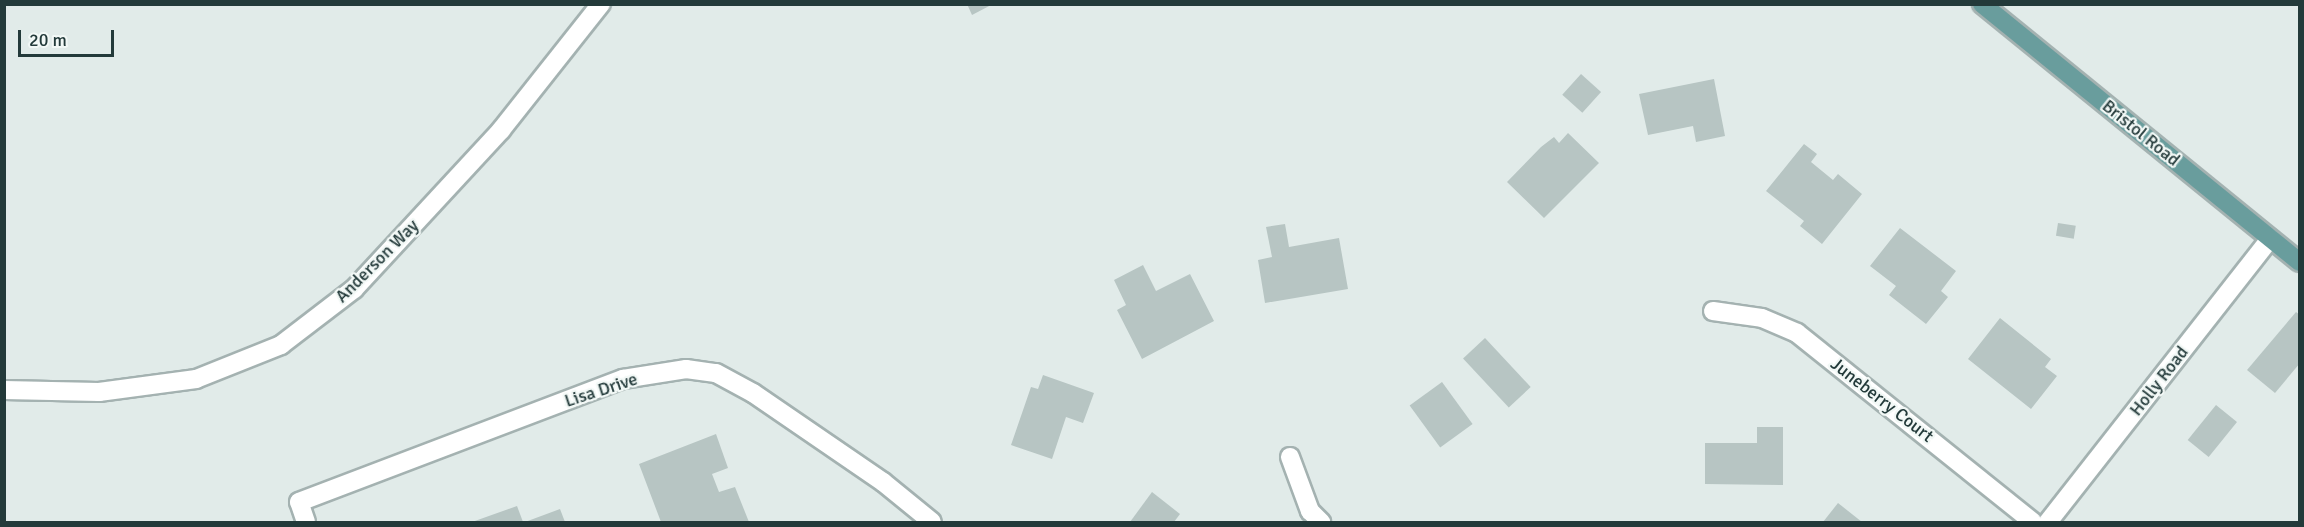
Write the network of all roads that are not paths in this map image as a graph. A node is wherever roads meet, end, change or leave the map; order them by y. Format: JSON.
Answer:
{"nodes":[{"id":1,"x":601,"y":4,"type":"edge"},
{"id":2,"x":1982,"y":4,"type":"edge"},
{"id":3,"x":2270,"y":239,"type":"junction"},
{"id":4,"x":2300,"y":262,"type":"edge"},
{"id":5,"x":1713,"y":311,"type":"dead end"},
{"id":6,"x":4,"y":390,"type":"edge"},
{"id":7,"x":1290,"y":457,"type":"dead end"},
{"id":8,"x":306,"y":522,"type":"edge"},
{"id":9,"x":932,"y":522,"type":"edge"},
{"id":10,"x":1321,"y":522,"type":"edge"},
{"id":11,"x":2033,"y":522,"type":"edge"},
{"id":12,"x":2048,"y":522,"type":"edge"}],
"edges":[{"from":1,"to":6,"type":"street","name":"Anderson Way"},
{"from":2,"to":3,"type":"main road","name":"Bristol Road"},
{"from":3,"to":4,"type":"main road","name":"Bristol Road"},
{"from":3,"to":12,"type":"street","name":"Holly Road"},
{"from":5,"to":11,"type":"street","name":"Juneberry Court"},
{"from":7,"to":10,"type":"street"},
{"from":8,"to":9,"type":"street","name":"Lisa Drive"}]}
